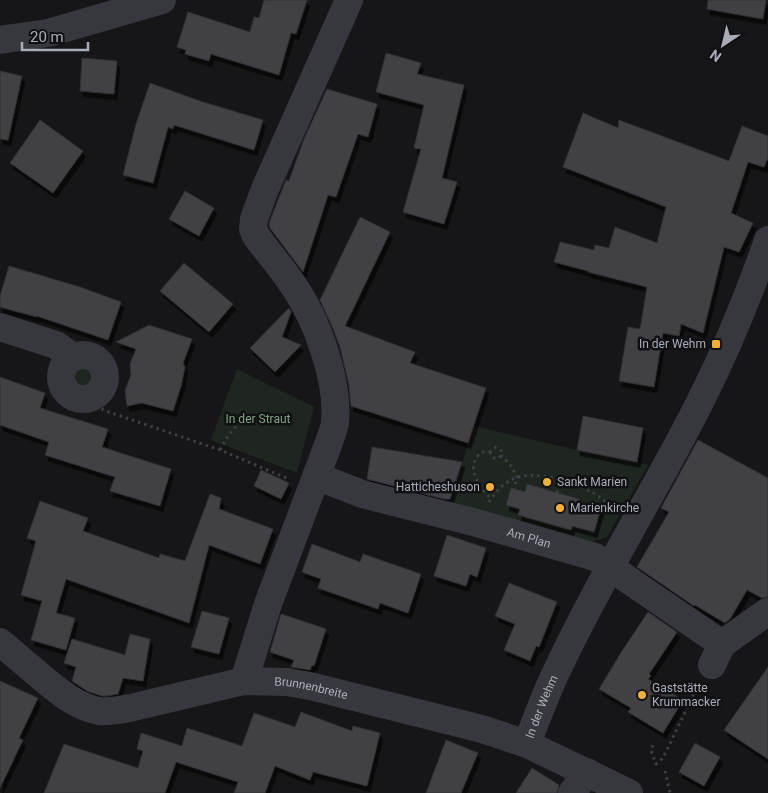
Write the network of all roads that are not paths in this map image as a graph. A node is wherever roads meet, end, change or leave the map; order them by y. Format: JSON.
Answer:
{"nodes":[{"id":1,"x":162,"y":0,"type":"edge"},
{"id":2,"x":349,"y":0,"type":"edge"},
{"id":3,"x":0,"y":40,"type":"edge"},
{"id":4,"x":768,"y":240,"type":"edge"},
{"id":5,"x":0,"y":327,"type":"edge"},
{"id":6,"x":94,"y":398,"type":"road end"},
{"id":7,"x":314,"y":482,"type":"junction"},
{"id":8,"x":610,"y":566,"type":"junction"},
{"id":9,"x":767,"y":612,"type":"edge"},
{"id":10,"x":0,"y":642,"type":"edge"},
{"id":11,"x":244,"y":681,"type":"junction"},
{"id":12,"x":527,"y":744,"type":"junction"},
{"id":13,"x":579,"y":782,"type":"edge"},
{"id":14,"x":629,"y":793,"type":"edge"}],
"edges":[{"from":1,"to":3,"type":"street"},
{"from":2,"to":7,"type":"street"},
{"from":4,"to":8,"type":"street","name":"In der Wehm"},
{"from":5,"to":6,"type":"street"},
{"from":7,"to":8,"type":"street","name":"Am Plan"},
{"from":7,"to":11,"type":"street"},
{"from":8,"to":9,"type":"street","name":"Am Plan"},
{"from":8,"to":12,"type":"street","name":"In der Wehm"},
{"from":10,"to":11,"type":"street","name":"Brunnenbreite"},
{"from":11,"to":12,"type":"street","name":"Brunnenbreite"},
{"from":12,"to":13,"type":"street","name":"Brunnenbreite"},
{"from":13,"to":14,"type":"street","name":"Brunnenbreite"}]}
